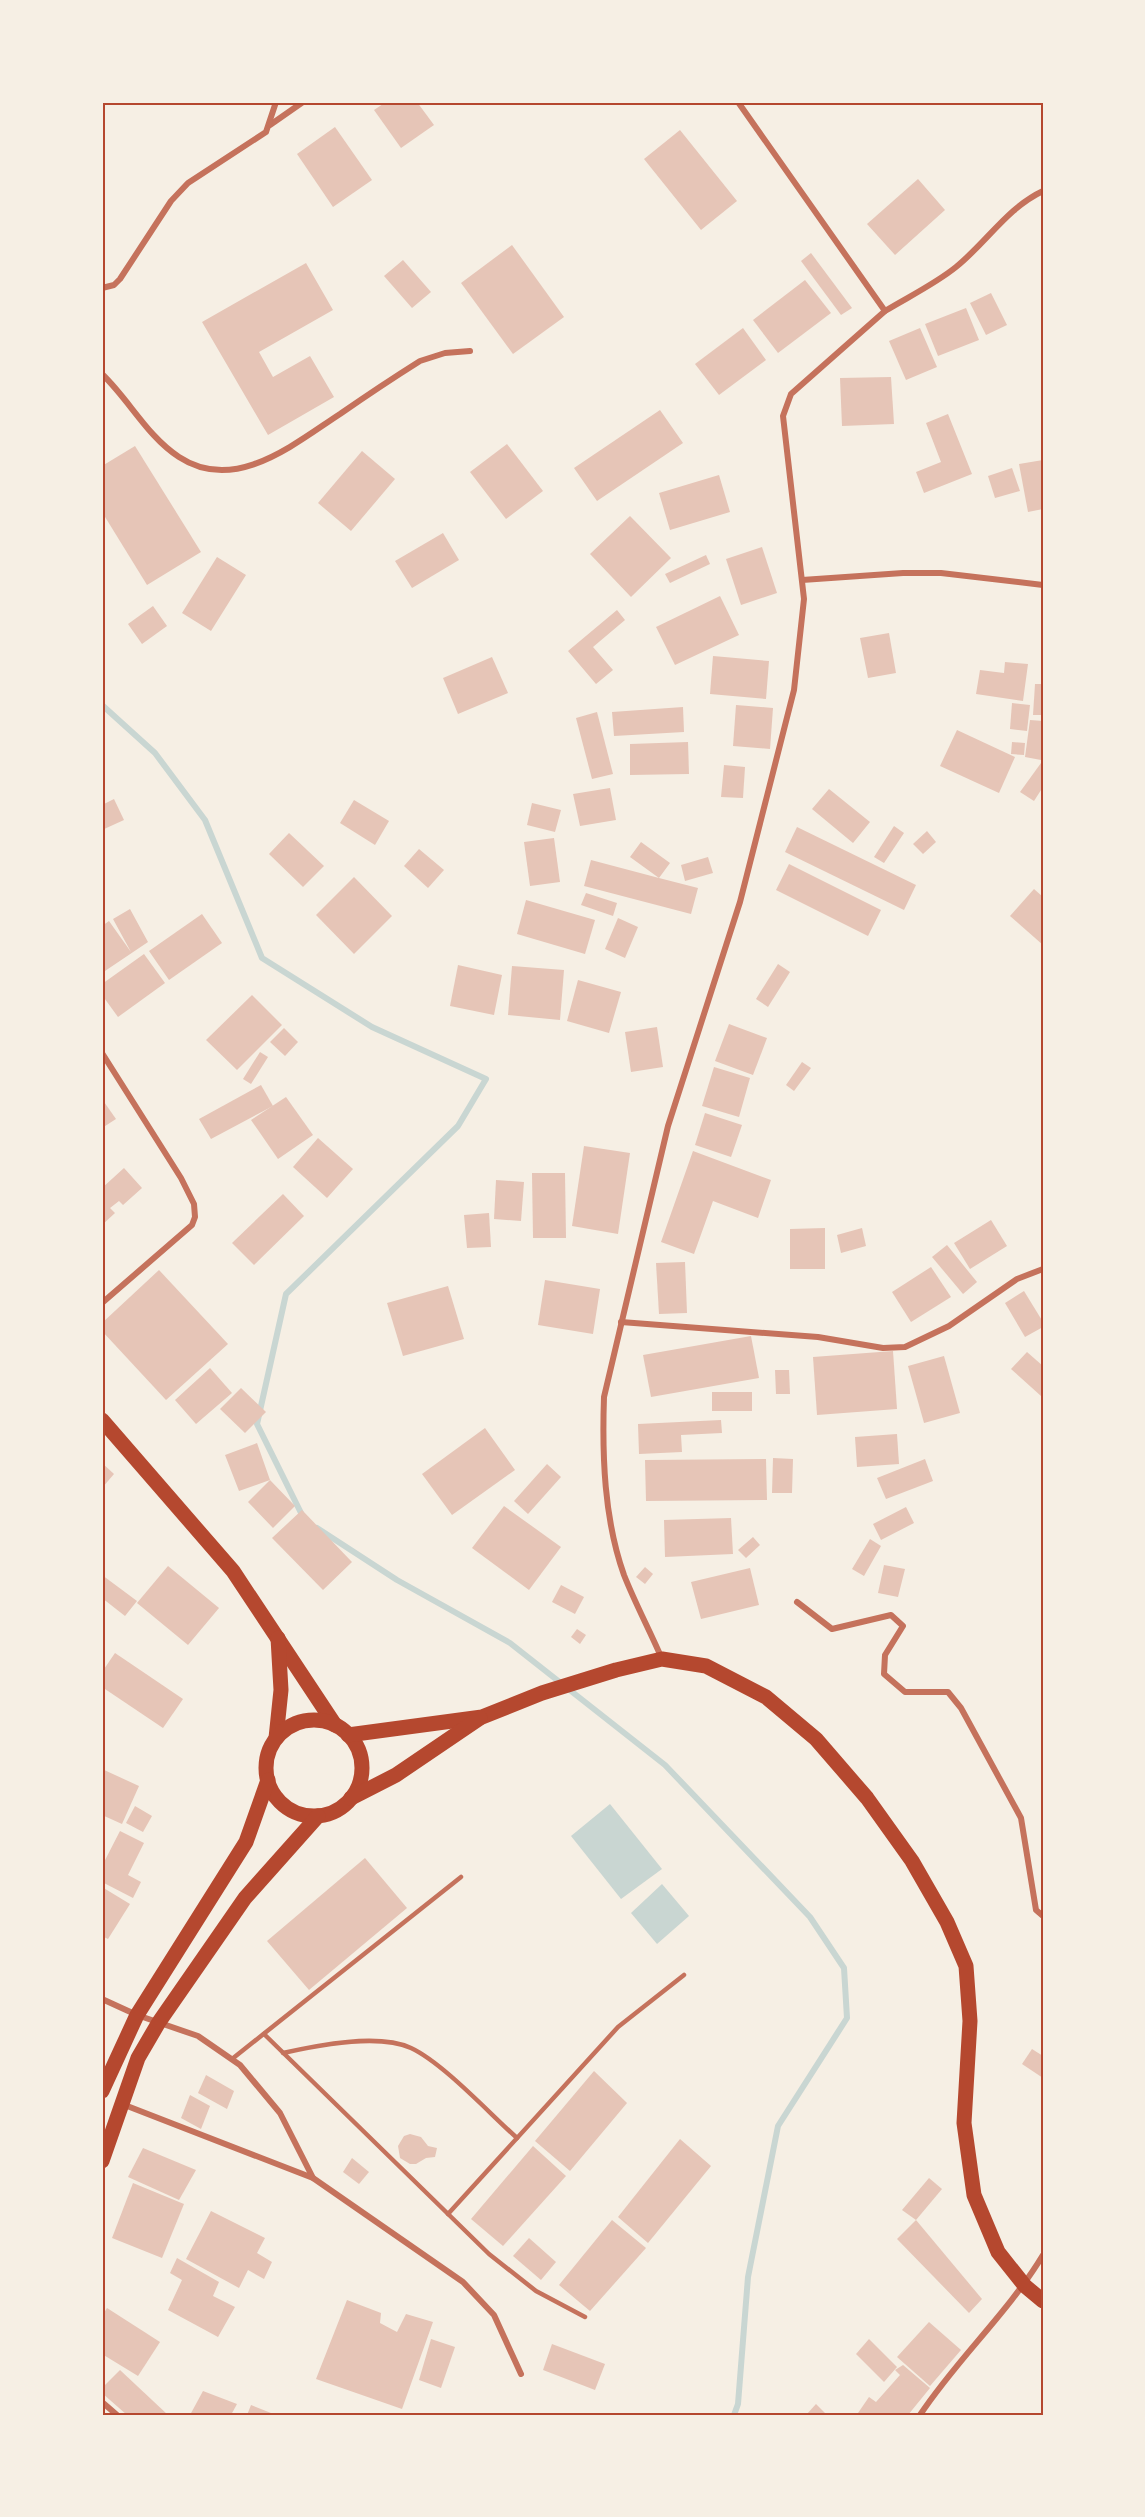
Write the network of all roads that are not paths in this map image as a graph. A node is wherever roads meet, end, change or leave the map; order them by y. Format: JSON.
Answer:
{"nodes":[{"id":1,"x":276,"y":102,"type":"edge"},
{"id":2,"x":303,"y":102,"type":"edge"},
{"id":3,"x":738,"y":102,"type":"edge"},
{"id":4,"x":270,"y":125,"type":"junction"},
{"id":5,"x":1043,"y":191,"type":"edge"},
{"id":6,"x":102,"y":288,"type":"edge"},
{"id":7,"x":885,"y":311,"type":"junction"},
{"id":8,"x":470,"y":351,"type":"dead end"},
{"id":9,"x":102,"y":374,"type":"edge"},
{"id":10,"x":802,"y":580,"type":"junction"},
{"id":11,"x":1043,"y":585,"type":"edge"},
{"id":12,"x":102,"y":1053,"type":"edge"},
{"id":13,"x":1043,"y":1269,"type":"edge"},
{"id":14,"x":102,"y":1303,"type":"edge"},
{"id":15,"x":621,"y":1322,"type":"junction"},
{"id":16,"x":102,"y":1420,"type":"edge"},
{"id":17,"x":797,"y":1602,"type":"dead end"},
{"id":18,"x":278,"y":1635,"type":"junction"},
{"id":19,"x":662,"y":1659,"type":"junction"},
{"id":20,"x":482,"y":1717,"type":"junction"},
{"id":21,"x":335,"y":1725,"type":"junction"},
{"id":22,"x":348,"y":1735,"type":"junction"},
{"id":23,"x":276,"y":1738,"type":"junction"},
{"id":24,"x":267,"y":1780,"type":"junction"},
{"id":25,"x":351,"y":1798,"type":"junction"},
{"id":26,"x":318,"y":1816,"type":"junction"},
{"id":27,"x":461,"y":1877,"type":"dead end"},
{"id":28,"x":1043,"y":1916,"type":"edge"},
{"id":29,"x":684,"y":1975,"type":"dead end"},
{"id":30,"x":102,"y":1999,"type":"edge"},
{"id":31,"x":137,"y":2015,"type":"junction"},
{"id":32,"x":159,"y":2022,"type":"junction"},
{"id":33,"x":264,"y":2034,"type":"junction"},
{"id":34,"x":283,"y":2053,"type":"junction"},
{"id":35,"x":232,"y":2059,"type":"junction"},
{"id":36,"x":102,"y":2091,"type":"edge"},
{"id":37,"x":122,"y":2104,"type":"junction"},
{"id":38,"x":517,"y":2138,"type":"junction"},
{"id":39,"x":102,"y":2161,"type":"edge"},
{"id":40,"x":313,"y":2178,"type":"junction"},
{"id":41,"x":448,"y":2214,"type":"junction"},
{"id":42,"x":1043,"y":2256,"type":"edge"},
{"id":43,"x":1024,"y":2286,"type":"junction"},
{"id":44,"x":1043,"y":2301,"type":"edge"},
{"id":45,"x":585,"y":2317,"type":"dead end"},
{"id":46,"x":521,"y":2374,"type":"dead end"},
{"id":47,"x":102,"y":2402,"type":"edge"},
{"id":48,"x":117,"y":2415,"type":"edge"},
{"id":49,"x":920,"y":2415,"type":"edge"}],
"edges":[{"from":1,"to":4,"type":"street"},
{"from":2,"to":4,"type":"street"},
{"from":3,"to":7,"type":"street"},
{"from":4,"to":6,"type":"street"},
{"from":5,"to":7,"type":"street"},
{"from":7,"to":10,"type":"street"},
{"from":8,"to":9,"type":"street"},
{"from":10,"to":11,"type":"street"},
{"from":10,"to":15,"type":"street"},
{"from":12,"to":14,"type":"street"},
{"from":13,"to":15,"type":"street"},
{"from":15,"to":19,"type":"street"},
{"from":16,"to":18,"type":"main road"},
{"from":17,"to":28,"type":"street"},
{"from":18,"to":21,"type":"main road"},
{"from":18,"to":23,"type":"main road"},
{"from":19,"to":20,"type":"main road"},
{"from":19,"to":43,"type":"main road"},
{"from":20,"to":22,"type":"main road"},
{"from":20,"to":25,"type":"main road"},
{"from":21,"to":22,"type":"main road"},
{"from":21,"to":23,"type":"main road"},
{"from":22,"to":25,"type":"main road"},
{"from":23,"to":24,"type":"main road"},
{"from":24,"to":26,"type":"main road"},
{"from":24,"to":31,"type":"main road"},
{"from":25,"to":26,"type":"main road"},
{"from":26,"to":32,"type":"main road"},
{"from":27,"to":33,"type":"lane"},
{"from":29,"to":38,"type":"lane"},
{"from":30,"to":31,"type":"street"},
{"from":31,"to":32,"type":"street"},
{"from":31,"to":36,"type":"main road"},
{"from":32,"to":35,"type":"street"},
{"from":32,"to":37,"type":"main road"},
{"from":33,"to":34,"type":"lane"},
{"from":33,"to":35,"type":"lane"},
{"from":34,"to":38,"type":"lane"},
{"from":34,"to":41,"type":"lane"},
{"from":35,"to":40,"type":"street"},
{"from":37,"to":39,"type":"main road"},
{"from":37,"to":40,"type":"street"},
{"from":38,"to":41,"type":"lane"},
{"from":40,"to":46,"type":"street"},
{"from":41,"to":45,"type":"lane"},
{"from":42,"to":43,"type":"street"},
{"from":43,"to":44,"type":"main road"},
{"from":43,"to":49,"type":"street"},
{"from":47,"to":48,"type":"street"}]}
